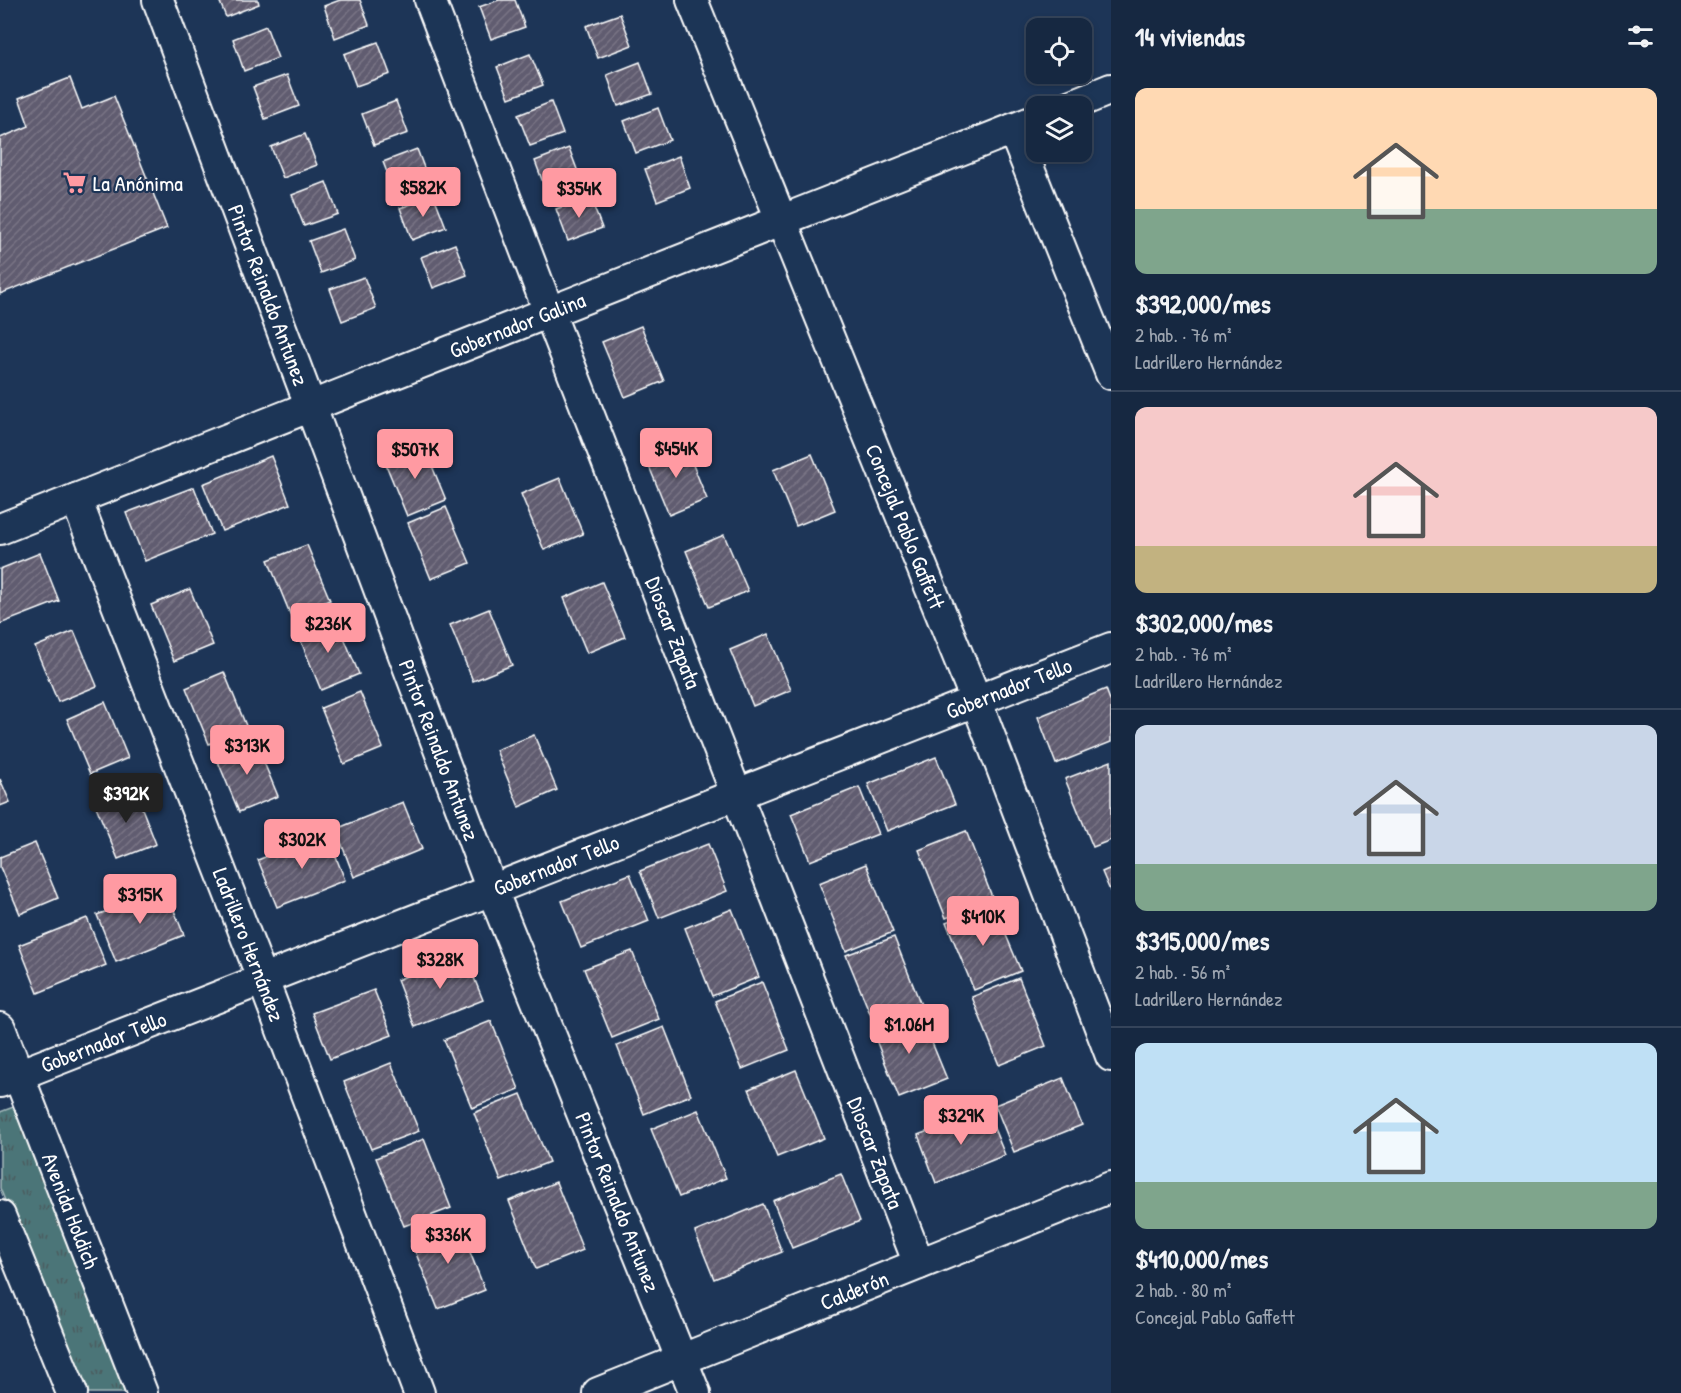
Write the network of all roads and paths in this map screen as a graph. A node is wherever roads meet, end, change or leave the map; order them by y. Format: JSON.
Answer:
{"nodes":[{"id":1,"x":158,"y":0,"type":"edge"},
{"id":2,"x":430,"y":0,"type":"edge"},
{"id":3,"x":692,"y":0,"type":"edge"},
{"id":4,"x":1111,"y":89,"type":"edge"},
{"id":5,"x":1092,"y":97,"type":"edge"},
{"id":6,"x":1025,"y":124,"type":"edge"},
{"id":7,"x":782,"y":220,"type":"junction"},
{"id":8,"x":549,"y":312,"type":"junction"},
{"id":9,"x":1111,"y":374,"type":"edge"},
{"id":10,"x":310,"y":407,"type":"junction"},
{"id":11,"x":76,"y":499,"type":"junction"},
{"id":12,"x":0,"y":529,"type":"edge"},
{"id":13,"x":1111,"y":648,"type":"edge"},
{"id":14,"x":976,"y":700,"type":"junction"},
{"id":15,"x":737,"y":795,"type":"junction"},
{"id":16,"x":492,"y":890,"type":"junction"},
{"id":17,"x":263,"y":980,"type":"junction"},
{"id":18,"x":0,"y":1028,"type":"edge"},
{"id":19,"x":1111,"y":1056,"type":"edge"},
{"id":20,"x":9,"y":1079,"type":"edge"},
{"id":21,"x":1111,"y":1187,"type":"edge"},
{"id":22,"x":0,"y":1216,"type":"edge"},
{"id":23,"x":919,"y":1264,"type":"junction"},
{"id":24,"x":682,"y":1359,"type":"junction"},
{"id":25,"x":72,"y":1393,"type":"edge"},
{"id":26,"x":142,"y":1393,"type":"edge"},
{"id":27,"x":419,"y":1393,"type":"edge"},
{"id":28,"x":598,"y":1393,"type":"edge"},
{"id":29,"x":695,"y":1393,"type":"edge"}],
"edges":[{"from":1,"to":10,"type":"street","name":"Pintor Reinaldo Antunez"},
{"from":2,"to":8,"type":"street","name":"Dioscar Zapata"},
{"from":3,"to":7,"type":"street","name":"Concejal Pablo Gaffett"},
{"from":4,"to":5,"type":"street"},
{"from":6,"to":7,"type":"street","name":"Gobernador Galina"},
{"from":6,"to":9,"type":"street"},
{"from":7,"to":8,"type":"street","name":"Gobernador Galina"},
{"from":7,"to":14,"type":"street","name":"Concejal Pablo Gaffett"},
{"from":8,"to":10,"type":"street","name":"Gobernador Galina"},
{"from":8,"to":15,"type":"street","name":"Dioscar Zapata"},
{"from":10,"to":11,"type":"street","name":"Gobernador Galina"},
{"from":10,"to":16,"type":"street","name":"Pintor Reinaldo Antunez"},
{"from":11,"to":12,"type":"street","name":"Gobernador Galina"},
{"from":11,"to":17,"type":"street","name":"Ladrillero Hernández"},
{"from":13,"to":14,"type":"street","name":"Gobernador Tello"},
{"from":14,"to":15,"type":"street","name":"Gobernador Tello"},
{"from":14,"to":19,"type":"street","name":"Concejal Pablo Gaffett"},
{"from":15,"to":16,"type":"street","name":"Gobernador Tello"},
{"from":15,"to":23,"type":"street","name":"Dioscar Zapata"},
{"from":16,"to":17,"type":"street","name":"Gobernador Tello"},
{"from":16,"to":24,"type":"street","name":"Pintor Reinaldo Antunez"},
{"from":17,"to":20,"type":"street","name":"Gobernador Tello"},
{"from":17,"to":27,"type":"street","name":"Ladrillero Hernández"},
{"from":18,"to":20,"type":"street","name":"Avenida Holdich"},
{"from":20,"to":26,"type":"street","name":"Avenida Holdich"},
{"from":21,"to":23,"type":"street","name":"Calderón"},
{"from":22,"to":25,"type":"street"},
{"from":23,"to":24,"type":"street","name":"Calderón"},
{"from":24,"to":28,"type":"street","name":"Calderón"},
{"from":24,"to":29,"type":"street","name":"Pintor Reinaldo Antunez"}]}
